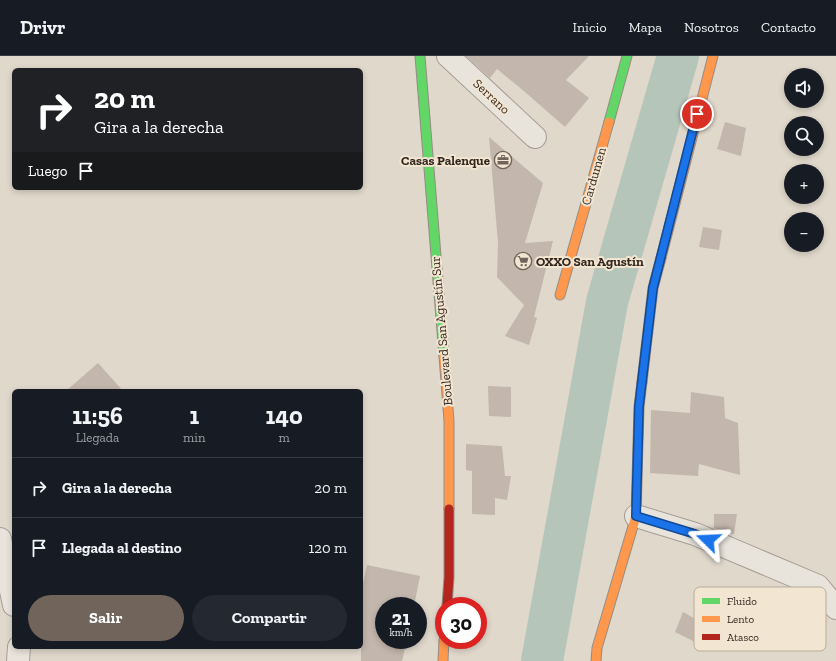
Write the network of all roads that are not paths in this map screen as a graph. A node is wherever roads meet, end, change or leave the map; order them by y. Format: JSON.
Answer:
{"nodes":[{"id":1,"x":420,"y":56,"type":"edge"},
{"id":2,"x":448,"y":56,"type":"edge"},
{"id":3,"x":627,"y":56,"type":"edge"},
{"id":4,"x":713,"y":56,"type":"edge"},
{"id":5,"x":535,"y":137,"type":"dead end"},
{"id":6,"x":560,"y":295,"type":"dead end"},
{"id":7,"x":636,"y":516,"type":"junction"},
{"id":8,"x":0,"y":539,"type":"edge"},
{"id":9,"x":827,"y":585,"type":"edge"},
{"id":10,"x":12,"y":596,"type":"edge"},
{"id":11,"x":448,"y":597,"type":"edge"},
{"id":12,"x":836,"y":608,"type":"edge"},
{"id":13,"x":19,"y":649,"type":"edge"},
{"id":14,"x":444,"y":649,"type":"edge"},
{"id":15,"x":18,"y":661,"type":"edge"},
{"id":16,"x":443,"y":661,"type":"edge"},
{"id":17,"x":596,"y":661,"type":"edge"}],
"edges":[{"from":1,"to":11,"type":"street","name":"Boulevard San Agustín Sur"},
{"from":2,"to":5,"type":"street","name":"Serrano"},
{"from":3,"to":6,"type":"street","name":"Cardumen"},
{"from":4,"to":7,"type":"street"},
{"from":7,"to":9,"type":"street"},
{"from":7,"to":17,"type":"street"},
{"from":8,"to":10,"type":"street"},
{"from":9,"to":12,"type":"street"},
{"from":13,"to":15,"type":"street"},
{"from":14,"to":16,"type":"street"}]}
